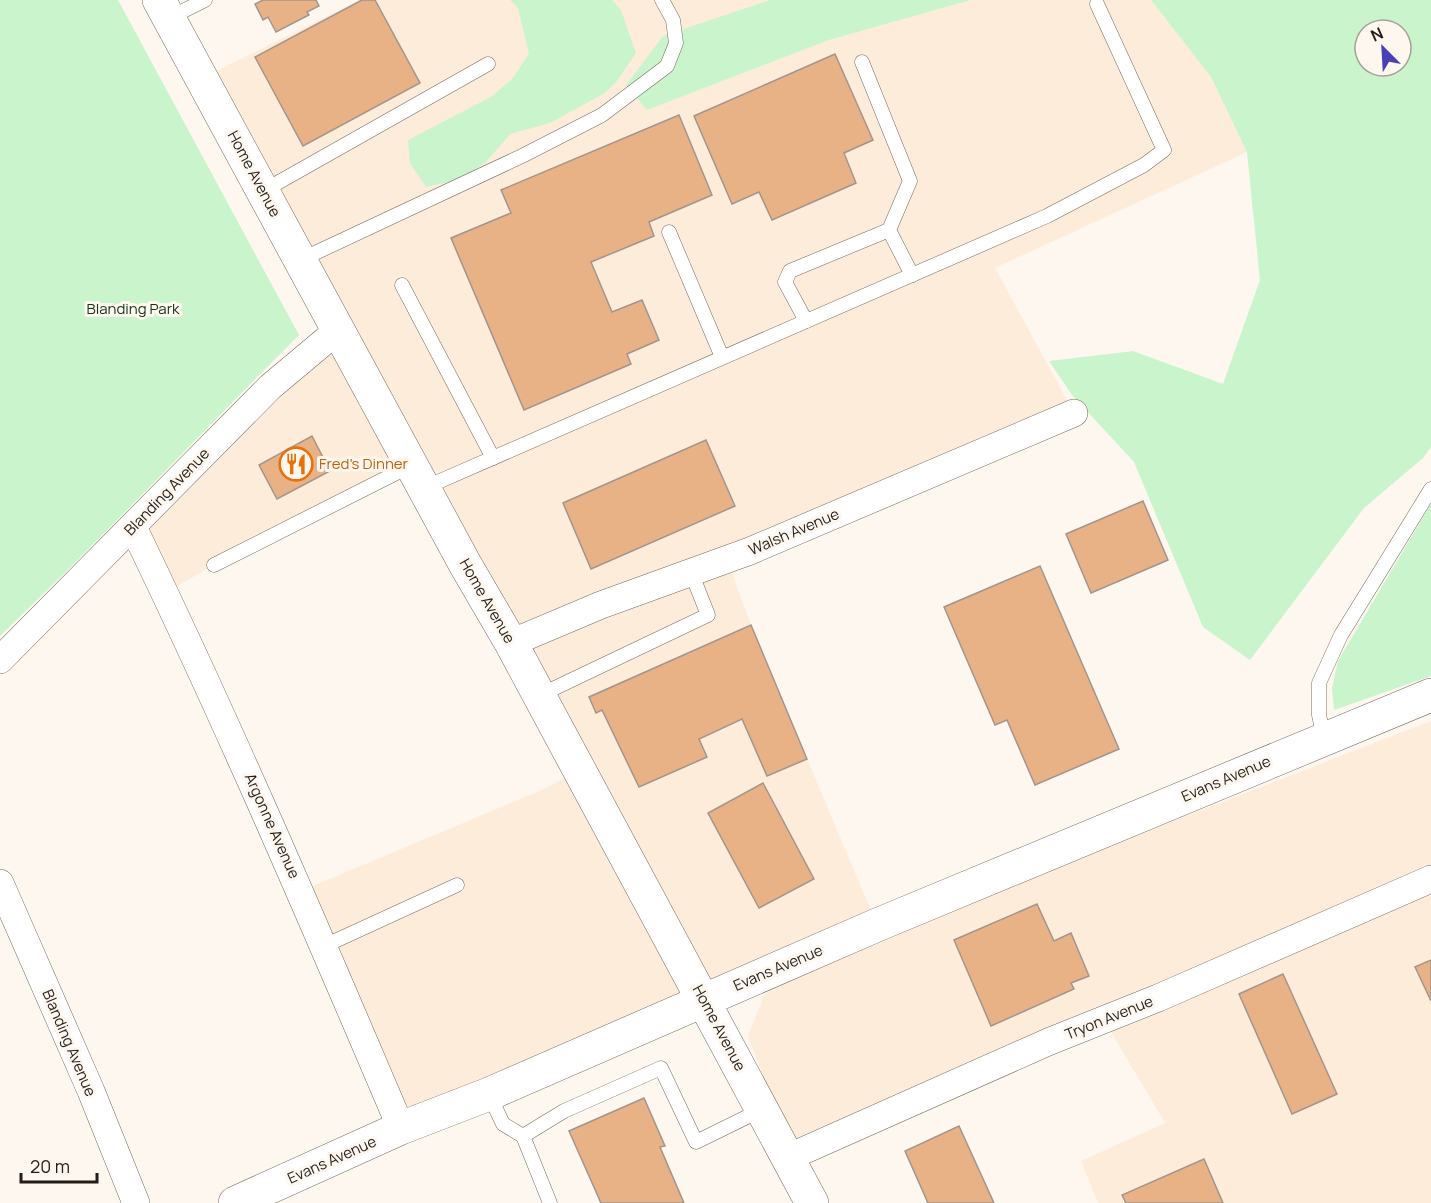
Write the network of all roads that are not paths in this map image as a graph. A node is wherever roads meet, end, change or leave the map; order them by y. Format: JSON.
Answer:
{"nodes":[{"id":1,"x":205,"y":0,"type":"edge"},
{"id":2,"x":662,"y":0,"type":"edge"},
{"id":3,"x":1097,"y":4,"type":"dead end"},
{"id":4,"x":164,"y":9,"type":"edge"},
{"id":5,"x":862,"y":62,"type":"dead end"},
{"id":6,"x":488,"y":64,"type":"dead end"},
{"id":7,"x":263,"y":191,"type":"junction"},
{"id":8,"x":889,"y":230,"type":"junction"},
{"id":9,"x":669,"y":232,"type":"dead end"},
{"id":10,"x":300,"y":260,"type":"junction"},
{"id":11,"x":912,"y":275,"type":"junction"},
{"id":12,"x":402,"y":285,"type":"dead end"},
{"id":13,"x":806,"y":321,"type":"junction"},
{"id":14,"x":338,"y":330,"type":"junction"},
{"id":15,"x":722,"y":357,"type":"junction"},
{"id":16,"x":1074,"y":413,"type":"dead end"},
{"id":17,"x":493,"y":458,"type":"junction"},
{"id":18,"x":418,"y":477,"type":"junction"},
{"id":19,"x":1431,"y":489,"type":"edge"},
{"id":20,"x":134,"y":527,"type":"junction"},
{"id":21,"x":214,"y":565,"type":"dead end"},
{"id":22,"x":691,"y":572,"type":"junction"},
{"id":23,"x":511,"y":643,"type":"junction"},
{"id":24,"x":0,"y":660,"type":"edge"},
{"id":25,"x":1431,"y":695,"type":"edge"},
{"id":26,"x":538,"y":696,"type":"junction"},
{"id":27,"x":1324,"y":738,"type":"junction"},
{"id":28,"x":1431,"y":879,"type":"edge"},
{"id":29,"x":0,"y":883,"type":"edge"},
{"id":30,"x":457,"y":885,"type":"dead end"},
{"id":31,"x":324,"y":946,"type":"junction"},
{"id":32,"x":704,"y":1000,"type":"junction"},
{"id":33,"x":489,"y":1094,"type":"junction"},
{"id":34,"x":761,"y":1110,"type":"junction"},
{"id":35,"x":401,"y":1128,"type":"junction"},
{"id":36,"x":523,"y":1136,"type":"junction"},
{"id":37,"x":787,"y":1158,"type":"junction"},
{"id":38,"x":136,"y":1203,"type":"edge"},
{"id":39,"x":235,"y":1203,"type":"edge"},
{"id":40,"x":550,"y":1203,"type":"edge"},
{"id":41,"x":812,"y":1203,"type":"edge"}],
"edges":[{"from":1,"to":4,"type":"lane"},
{"from":2,"to":10,"type":"lane"},
{"from":3,"to":11,"type":"lane"},
{"from":4,"to":7,"type":"street","name":"Home Avenue"},
{"from":5,"to":8,"type":"lane"},
{"from":6,"to":7,"type":"lane"},
{"from":7,"to":10,"type":"street","name":"Home Avenue"},
{"from":8,"to":11,"type":"lane"},
{"from":8,"to":13,"type":"lane"},
{"from":9,"to":15,"type":"lane"},
{"from":10,"to":14,"type":"street","name":"Home Avenue"},
{"from":11,"to":13,"type":"lane"},
{"from":12,"to":17,"type":"lane"},
{"from":13,"to":15,"type":"lane"},
{"from":14,"to":18,"type":"street","name":"Home Avenue"},
{"from":14,"to":20,"type":"street","name":"Blanding Avenue"},
{"from":15,"to":17,"type":"lane"},
{"from":16,"to":22,"type":"street","name":"Walsh Avenue"},
{"from":17,"to":18,"type":"lane"},
{"from":18,"to":21,"type":"lane"},
{"from":18,"to":23,"type":"street","name":"Home Avenue"},
{"from":19,"to":27,"type":"lane"},
{"from":20,"to":24,"type":"street","name":"Blanding Avenue"},
{"from":20,"to":31,"type":"street","name":"Argonne Avenue"},
{"from":22,"to":23,"type":"street","name":"Walsh Avenue"},
{"from":22,"to":26,"type":"lane"},
{"from":23,"to":26,"type":"street","name":"Home Avenue"},
{"from":25,"to":27,"type":"street","name":"Evans Avenue"},
{"from":26,"to":32,"type":"street","name":"Home Avenue"},
{"from":27,"to":32,"type":"street","name":"Evans Avenue"},
{"from":28,"to":37,"type":"street","name":"Tryon Avenue"},
{"from":29,"to":38,"type":"street","name":"Blanding Avenue"},
{"from":30,"to":31,"type":"lane"},
{"from":31,"to":35,"type":"street","name":"Argonne Avenue"},
{"from":32,"to":33,"type":"street","name":"Evans Avenue"},
{"from":32,"to":34,"type":"street","name":"Home Avenue"},
{"from":33,"to":35,"type":"street","name":"Evans Avenue"},
{"from":33,"to":36,"type":"lane"},
{"from":34,"to":36,"type":"lane"},
{"from":34,"to":37,"type":"street","name":"Home Avenue"},
{"from":35,"to":39,"type":"street","name":"Evans Avenue"},
{"from":36,"to":40,"type":"lane"},
{"from":37,"to":41,"type":"street","name":"Home Avenue"}]}
